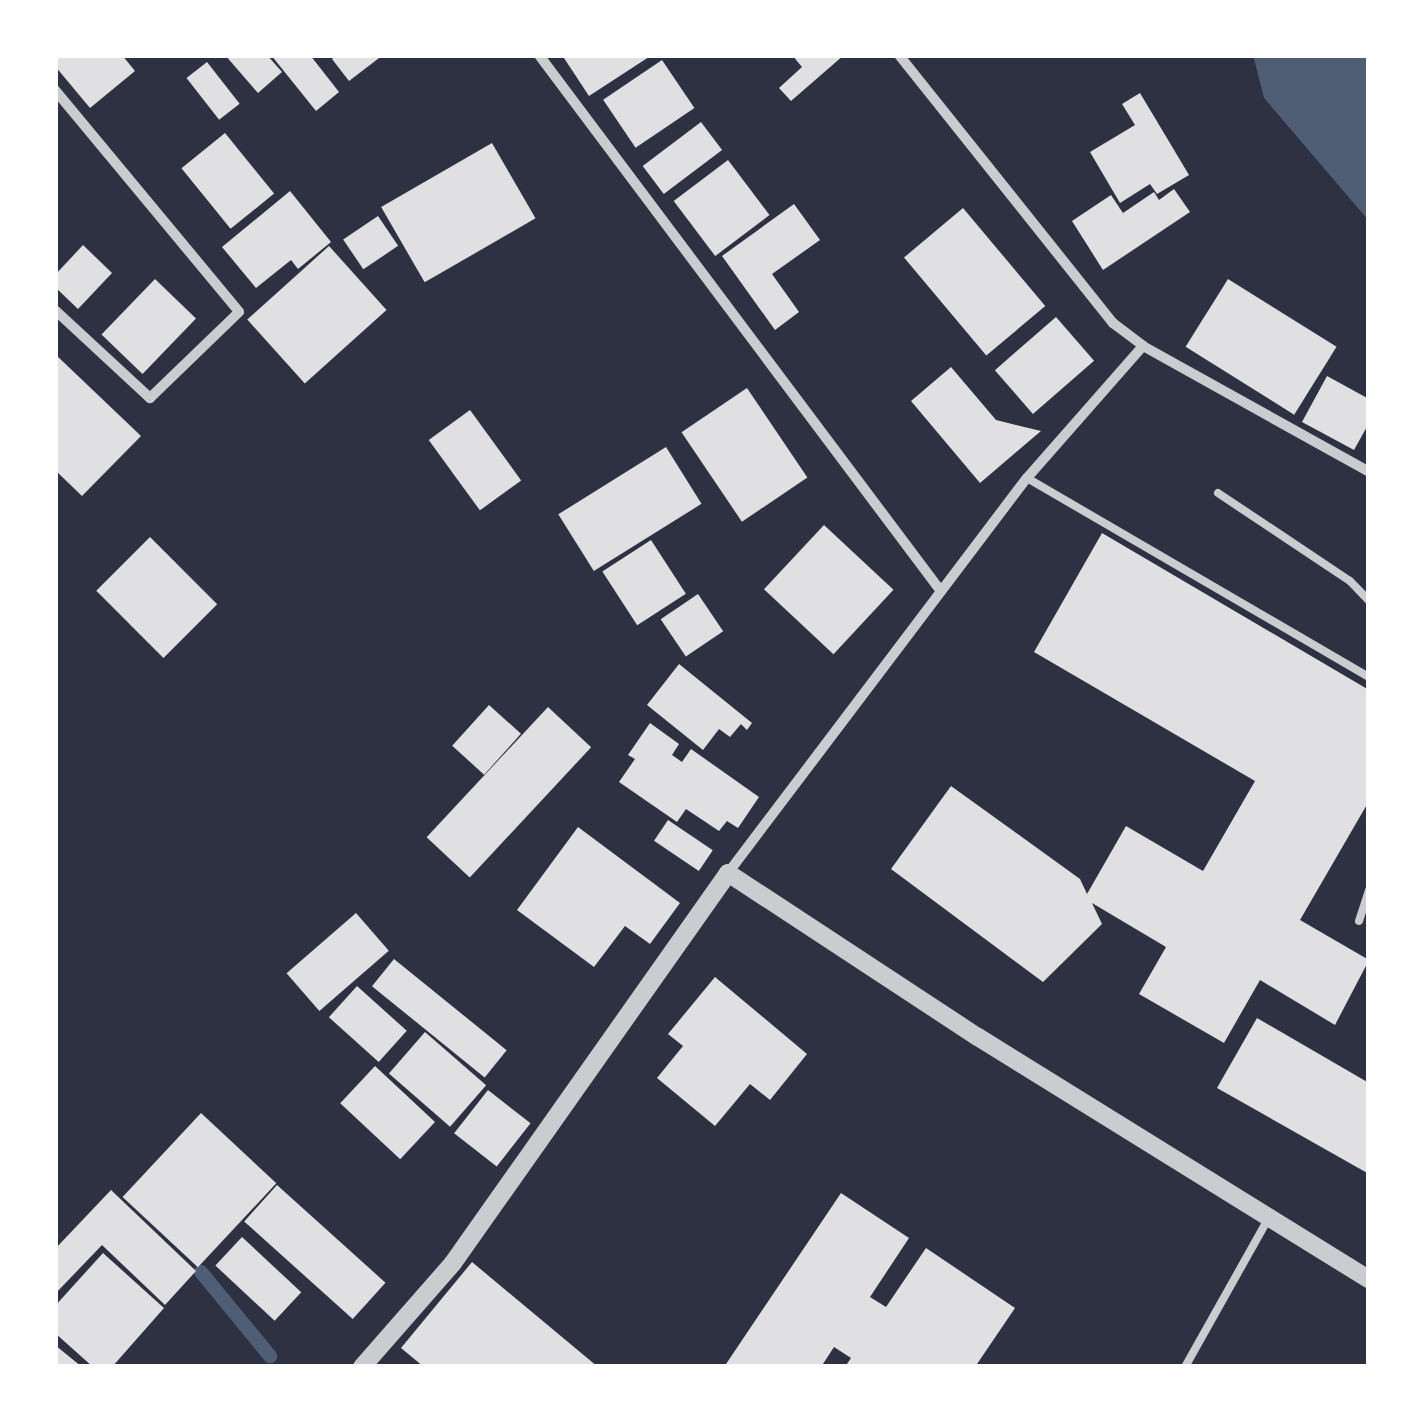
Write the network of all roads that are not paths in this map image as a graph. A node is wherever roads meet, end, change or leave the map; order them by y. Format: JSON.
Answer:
{"nodes":[{"id":1,"x":540,"y":55,"type":"edge"},
{"id":2,"x":900,"y":55,"type":"edge"},
{"id":3,"x":55,"y":90,"type":"edge"},
{"id":4,"x":55,"y":310,"type":"edge"},
{"id":5,"x":1142,"y":346,"type":"junction"},
{"id":6,"x":1369,"y":472,"type":"edge"},
{"id":7,"x":1027,"y":478,"type":"junction"},
{"id":8,"x":1218,"y":494,"type":"dead end"},
{"id":9,"x":940,"y":590,"type":"junction"},
{"id":10,"x":1369,"y":601,"type":"edge"},
{"id":11,"x":1369,"y":677,"type":"edge"},
{"id":12,"x":728,"y":873,"type":"junction"},
{"id":13,"x":1369,"y":890,"type":"edge"},
{"id":14,"x":1358,"y":921,"type":"dead end"},
{"id":15,"x":1268,"y":1219,"type":"junction"},
{"id":16,"x":1368,"y":1277,"type":"edge"},
{"id":17,"x":362,"y":1367,"type":"edge"},
{"id":18,"x":1185,"y":1367,"type":"edge"}],
"edges":[{"from":1,"to":9,"type":"street"},
{"from":2,"to":5,"type":"street"},
{"from":3,"to":4,"type":"street"},
{"from":5,"to":6,"type":"street"},
{"from":5,"to":7,"type":"street"},
{"from":7,"to":9,"type":"street"},
{"from":7,"to":11,"type":"lane"},
{"from":8,"to":10,"type":"lane"},
{"from":9,"to":12,"type":"street"},
{"from":12,"to":15,"type":"street"},
{"from":12,"to":17,"type":"street"},
{"from":13,"to":14,"type":"lane"},
{"from":15,"to":16,"type":"street"},
{"from":15,"to":18,"type":"lane"}]}
